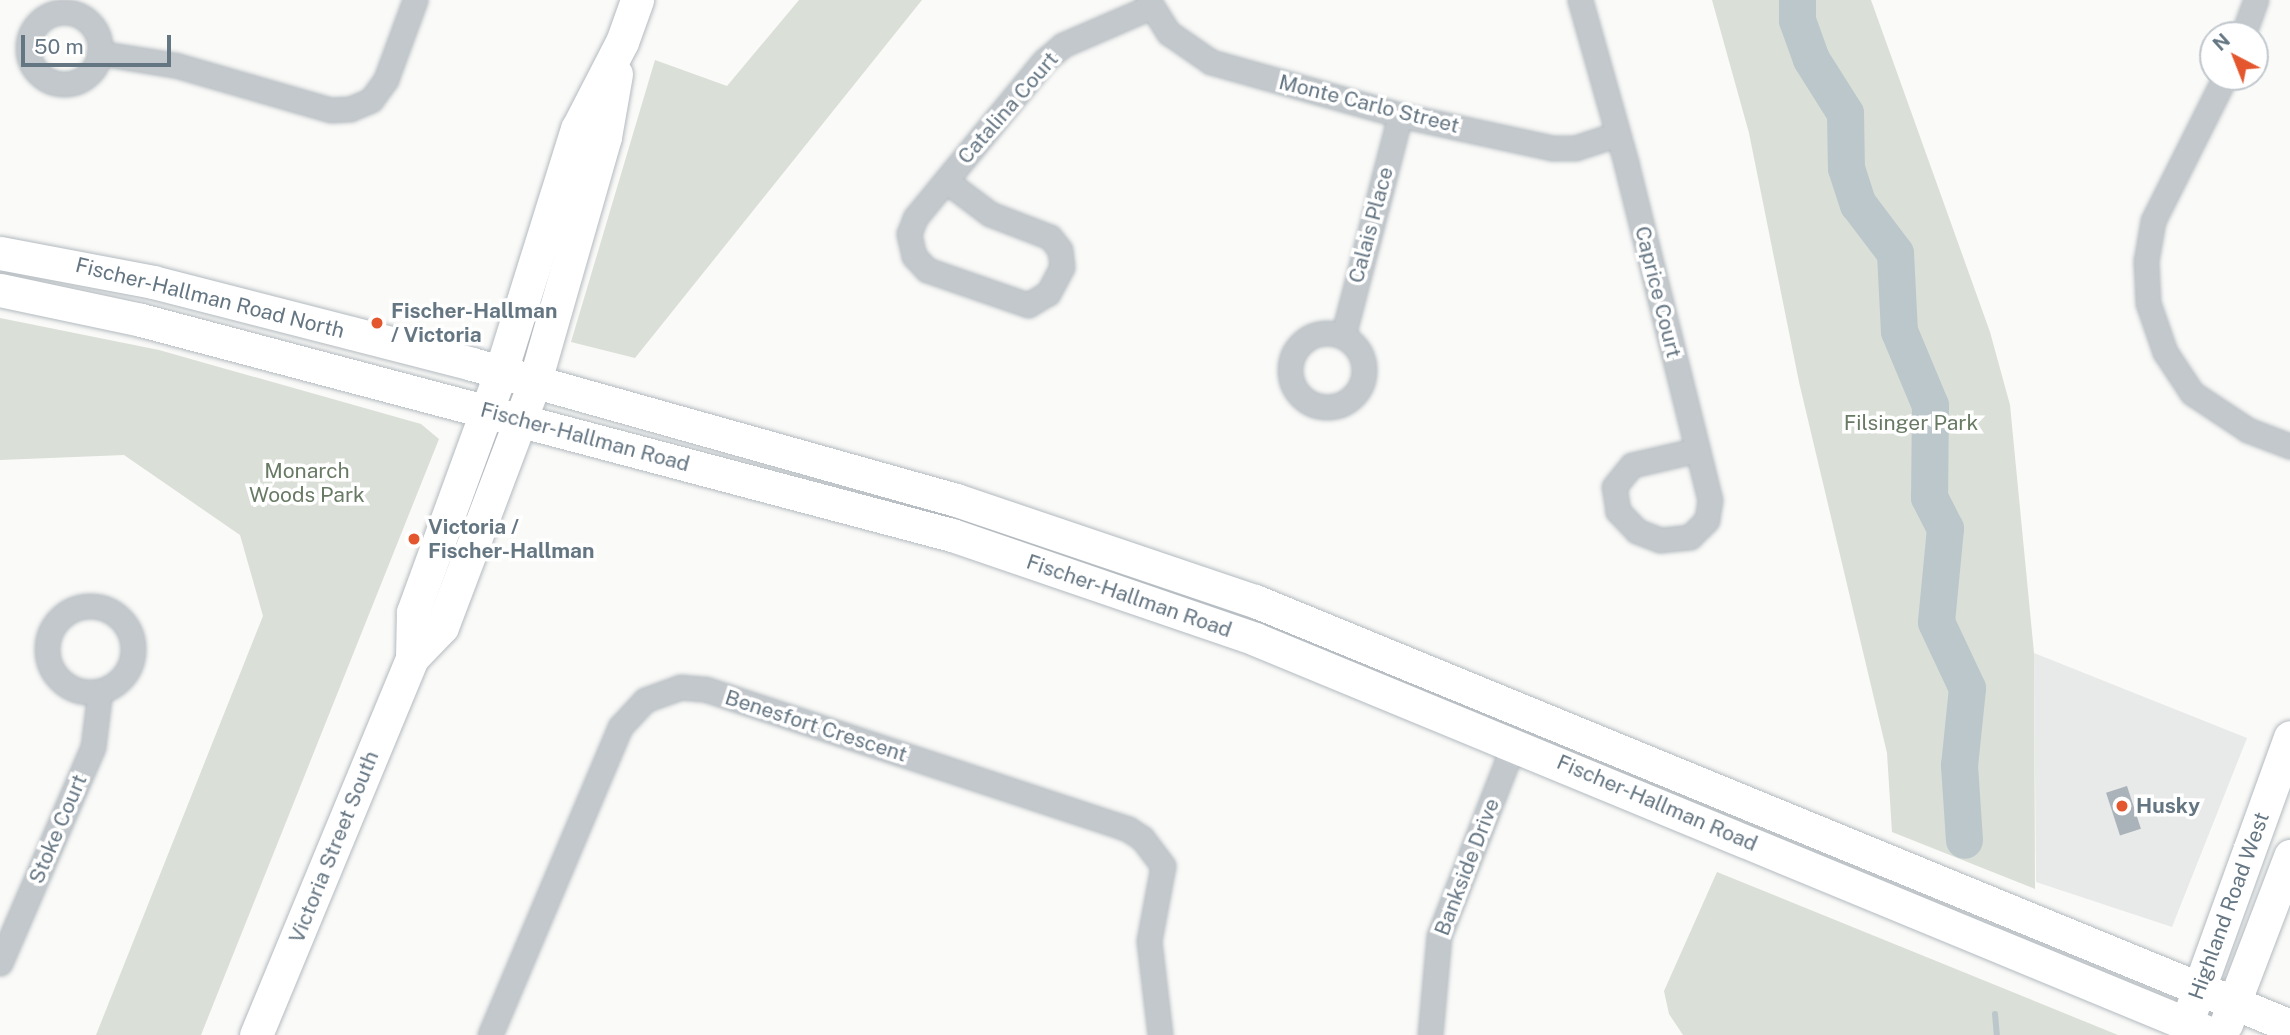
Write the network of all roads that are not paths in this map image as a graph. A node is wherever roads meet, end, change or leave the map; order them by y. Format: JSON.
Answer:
{"nodes":[{"id":1,"x":415,"y":0,"type":"edge"},
{"id":2,"x":638,"y":0,"type":"edge"},
{"id":3,"x":1580,"y":0,"type":"edge"},
{"id":4,"x":2256,"y":0,"type":"edge"},
{"id":5,"x":1150,"y":4,"type":"edge"},
{"id":6,"x":2248,"y":21,"type":"edge"},
{"id":7,"x":622,"y":42,"type":"junction"},
{"id":8,"x":100,"y":53,"type":"dead end"},
{"id":9,"x":2218,"y":91,"type":"edge"},
{"id":10,"x":1400,"y":115,"type":"junction"},
{"id":11,"x":1615,"y":135,"type":"junction"},
{"id":12,"x":946,"y":181,"type":"junction"},
{"id":13,"x":0,"y":253,"type":"edge"},
{"id":14,"x":0,"y":290,"type":"edge"},
{"id":15,"x":1343,"y":336,"type":"dead end"},
{"id":16,"x":501,"y":371,"type":"junction"},
{"id":17,"x":535,"y":380,"type":"junction"},
{"id":18,"x":487,"y":411,"type":"junction"},
{"id":19,"x":519,"y":420,"type":"junction"},
{"id":20,"x":2290,"y":446,"type":"edge"},
{"id":21,"x":1697,"y":450,"type":"junction"},
{"id":22,"x":412,"y":658,"type":"junction"},
{"id":23,"x":100,"y":691,"type":"dead end"},
{"id":24,"x":2290,"y":737,"type":"edge"},
{"id":25,"x":1514,"y":744,"type":"junction"},
{"id":26,"x":2290,"y":856,"type":"edge"},
{"id":27,"x":0,"y":963,"type":"edge"},
{"id":28,"x":2200,"y":989,"type":"junction"},
{"id":29,"x":2234,"y":1003,"type":"junction"},
{"id":30,"x":2290,"y":1026,"type":"edge"},
{"id":31,"x":2194,"y":1031,"type":"edge"},
{"id":32,"x":256,"y":1035,"type":"edge"},
{"id":33,"x":490,"y":1035,"type":"edge"},
{"id":34,"x":1160,"y":1035,"type":"edge"},
{"id":35,"x":1430,"y":1035,"type":"edge"},
{"id":36,"x":2222,"y":1035,"type":"edge"}],
"edges":[{"from":1,"to":8,"type":"street"},
{"from":2,"to":7,"type":"main road","name":"Victoria Street South"},
{"from":3,"to":11,"type":"street","name":"Caprice Court"},
{"from":4,"to":6,"type":"street"},
{"from":5,"to":10,"type":"street","name":"Monte Carlo Street"},
{"from":5,"to":12,"type":"street","name":"Catalina Court"},
{"from":7,"to":16,"type":"main road","name":"Victoria Street South"},
{"from":7,"to":17,"type":"main road","name":"Victoria Street South"},
{"from":9,"to":20,"type":"street"},
{"from":10,"to":11,"type":"street","name":"Monte Carlo Street"},
{"from":10,"to":15,"type":"street","name":"Calais Place"},
{"from":11,"to":21,"type":"street","name":"Caprice Court"},
{"from":12,"to":12,"type":"street","name":"Catalina Court"},
{"from":13,"to":16,"type":"main road","name":"Fischer-Hallman Road North"},
{"from":14,"to":18,"type":"main road","name":"Fischer-Hallman Road"},
{"from":16,"to":17,"type":"main road","name":"Fischer-Hallman Road"},
{"from":16,"to":18,"type":"main road","name":"Victoria Street South"},
{"from":17,"to":19,"type":"main road","name":"Victoria Street South"},
{"from":17,"to":28,"type":"main road","name":"Fischer-Hallman Road"},
{"from":18,"to":19,"type":"main road","name":"Fischer-Hallman Road"},
{"from":18,"to":22,"type":"main road","name":"Victoria Street South"},
{"from":19,"to":22,"type":"main road","name":"Victoria Street South"},
{"from":19,"to":25,"type":"main road","name":"Fischer-Hallman Road"},
{"from":21,"to":21,"type":"street","name":"Caprice Court"},
{"from":22,"to":32,"type":"main road","name":"Victoria Street South"},
{"from":23,"to":27,"type":"street","name":"Stoke Court"},
{"from":24,"to":28,"type":"main road","name":"Highland Road West"},
{"from":25,"to":31,"type":"main road","name":"Fischer-Hallman Road"},
{"from":25,"to":35,"type":"street","name":"Bankside Drive"},
{"from":26,"to":29,"type":"main road","name":"Highland Road West"},
{"from":28,"to":29,"type":"main road","name":"Fischer-Hallman Road"},
{"from":28,"to":31,"type":"main road","name":"Highland Road West"},
{"from":29,"to":30,"type":"main road","name":"Fischer-Hallman Road"},
{"from":29,"to":36,"type":"main road","name":"Highland Road West"},
{"from":33,"to":34,"type":"street","name":"Benesfort Crescent"}]}
